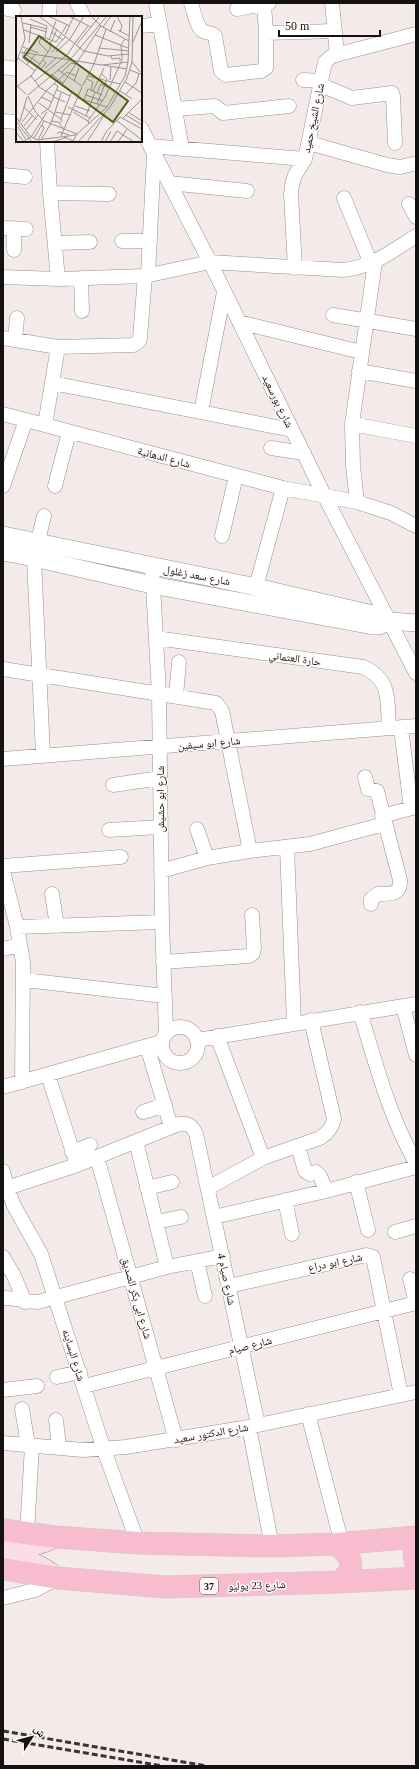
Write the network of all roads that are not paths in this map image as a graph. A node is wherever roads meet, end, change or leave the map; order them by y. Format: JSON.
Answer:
{"nodes":[{"id":1,"x":50,"y":3,"type":"edge"},
{"id":2,"x":76,"y":3,"type":"edge"},
{"id":3,"x":156,"y":3,"type":"edge"},
{"id":4,"x":191,"y":3,"type":"edge"},
{"id":5,"x":332,"y":3,"type":"edge"},
{"id":6,"x":266,"y":4,"type":"edge"},
{"id":7,"x":237,"y":9,"type":"dead end"},
{"id":8,"x":50,"y":16,"type":"edge"},
{"id":9,"x":83,"y":16,"type":"edge"},
{"id":10,"x":160,"y":24,"type":"junction"},
{"id":11,"x":142,"y":26,"type":"edge"},
{"id":12,"x":335,"y":31,"type":"junction"},
{"id":13,"x":266,"y":32,"type":"junction"},
{"id":14,"x":416,"y":34,"type":"edge"},
{"id":15,"x":337,"y":54,"type":"junction"},
{"id":16,"x":3,"y":67,"type":"edge"},
{"id":17,"x":16,"y":69,"type":"edge"},
{"id":18,"x":303,"y":80,"type":"dead end"},
{"id":19,"x":321,"y":83,"type":"junction"},
{"id":20,"x":289,"y":106,"type":"dead end"},
{"id":21,"x":175,"y":109,"type":"junction"},
{"id":22,"x":3,"y":121,"type":"edge"},
{"id":23,"x":16,"y":122,"type":"edge"},
{"id":24,"x":142,"y":130,"type":"edge"},
{"id":25,"x":47,"y":142,"type":"edge"},
{"id":26,"x":309,"y":143,"type":"junction"},
{"id":27,"x":395,"y":143,"type":"dead end"},
{"id":28,"x":182,"y":149,"type":"junction"},
{"id":29,"x":152,"y":150,"type":"junction"},
{"id":30,"x":305,"y":159,"type":"junction"},
{"id":31,"x":413,"y":164,"type":"dead end"},
{"id":32,"x":3,"y":175,"type":"edge"},
{"id":33,"x":25,"y":177,"type":"dead end"},
{"id":34,"x":169,"y":184,"type":"junction"},
{"id":35,"x":247,"y":191,"type":"dead end"},
{"id":36,"x":50,"y":193,"type":"junction"},
{"id":37,"x":109,"y":194,"type":"dead end"},
{"id":38,"x":344,"y":198,"type":"dead end"},
{"id":39,"x":409,"y":204,"type":"dead end"},
{"id":40,"x":416,"y":217,"type":"edge"},
{"id":41,"x":14,"y":228,"type":"edge"},
{"id":42,"x":416,"y":236,"type":"edge"},
{"id":43,"x":122,"y":241,"type":"dead end"},
{"id":44,"x":150,"y":241,"type":"junction"},
{"id":45,"x":90,"y":242,"type":"dead end"},
{"id":46,"x":55,"y":243,"type":"junction"},
{"id":47,"x":14,"y":250,"type":"dead end"},
{"id":48,"x":210,"y":262,"type":"junction"},
{"id":49,"x":373,"y":263,"type":"junction"},
{"id":50,"x":295,"y":268,"type":"junction"},
{"id":51,"x":146,"y":275,"type":"junction"},
{"id":52,"x":3,"y":277,"type":"edge"},
{"id":53,"x":81,"y":278,"type":"junction"},
{"id":54,"x":58,"y":279,"type":"junction"},
{"id":55,"x":224,"y":292,"type":"junction"},
{"id":56,"x":82,"y":311,"type":"dead end"},
{"id":57,"x":333,"y":315,"type":"dead end"},
{"id":58,"x":17,"y":318,"type":"dead end"},
{"id":59,"x":239,"y":322,"type":"junction"},
{"id":60,"x":366,"y":322,"type":"junction"},
{"id":61,"x":416,"y":329,"type":"edge"},
{"id":62,"x":9,"y":339,"type":"edge"},
{"id":63,"x":58,"y":347,"type":"junction"},
{"id":64,"x":361,"y":352,"type":"junction"},
{"id":65,"x":359,"y":371,"type":"junction"},
{"id":66,"x":416,"y":381,"type":"edge"},
{"id":67,"x":52,"y":384,"type":"junction"},
{"id":68,"x":200,"y":412,"type":"junction"},
{"id":69,"x":3,"y":414,"type":"edge"},
{"id":70,"x":26,"y":420,"type":"junction"},
{"id":71,"x":352,"y":424,"type":"junction"},
{"id":72,"x":45,"y":425,"type":"junction"},
{"id":73,"x":292,"y":430,"type":"junction"},
{"id":74,"x":69,"y":432,"type":"junction"},
{"id":75,"x":416,"y":436,"type":"edge"},
{"id":76,"x":271,"y":448,"type":"dead end"},
{"id":77,"x":304,"y":453,"type":"junction"},
{"id":78,"x":236,"y":476,"type":"junction"},
{"id":79,"x":3,"y":486,"type":"edge"},
{"id":80,"x":55,"y":486,"type":"dead end"},
{"id":81,"x":283,"y":488,"type":"junction"},
{"id":82,"x":325,"y":497,"type":"junction"},
{"id":83,"x":358,"y":502,"type":"junction"},
{"id":84,"x":44,"y":516,"type":"dead end"},
{"id":85,"x":416,"y":526,"type":"edge"},
{"id":86,"x":3,"y":535,"type":"edge"},
{"id":87,"x":222,"y":536,"type":"dead end"},
{"id":88,"x":36,"y":550,"type":"junction"},
{"id":89,"x":3,"y":552,"type":"edge"},
{"id":90,"x":152,"y":566,"type":"junction"},
{"id":91,"x":152,"y":586,"type":"junction"},
{"id":92,"x":256,"y":587,"type":"junction"},
{"id":93,"x":390,"y":621,"type":"junction"},
{"id":94,"x":416,"y":623,"type":"edge"},
{"id":95,"x":156,"y":638,"type":"junction"},
{"id":96,"x":179,"y":662,"type":"dead end"},
{"id":97,"x":3,"y":669,"type":"edge"},
{"id":98,"x":416,"y":673,"type":"edge"},
{"id":99,"x":39,"y":675,"type":"junction"},
{"id":100,"x":159,"y":694,"type":"junction"},
{"id":101,"x":176,"y":696,"type":"junction"},
{"id":102,"x":416,"y":726,"type":"edge"},
{"id":103,"x":395,"y":728,"type":"junction"},
{"id":104,"x":228,"y":741,"type":"junction"},
{"id":105,"x":160,"y":747,"type":"junction"},
{"id":106,"x":43,"y":755,"type":"junction"},
{"id":107,"x":3,"y":759,"type":"edge"},
{"id":108,"x":365,"y":777,"type":"dead end"},
{"id":109,"x":160,"y":778,"type":"junction"},
{"id":110,"x":113,"y":785,"type":"dead end"},
{"id":111,"x":414,"y":808,"type":"edge"},
{"id":112,"x":383,"y":820,"type":"junction"},
{"id":113,"x":160,"y":827,"type":"junction"},
{"id":114,"x":197,"y":829,"type":"dead end"},
{"id":115,"x":109,"y":830,"type":"dead end"},
{"id":116,"x":287,"y":848,"type":"junction"},
{"id":117,"x":250,"y":851,"type":"junction"},
{"id":118,"x":121,"y":857,"type":"dead end"},
{"id":119,"x":207,"y":858,"type":"junction"},
{"id":120,"x":3,"y":866,"type":"edge"},
{"id":121,"x":3,"y":871,"type":"edge"},
{"id":122,"x":161,"y":871,"type":"junction"},
{"id":123,"x":52,"y":894,"type":"dead end"},
{"id":124,"x":370,"y":904,"type":"dead end"},
{"id":125,"x":8,"y":912,"type":"edge"},
{"id":126,"x":252,"y":915,"type":"dead end"},
{"id":127,"x":162,"y":922,"type":"junction"},
{"id":128,"x":57,"y":926,"type":"junction"},
{"id":129,"x":17,"y":927,"type":"junction"},
{"id":130,"x":20,"y":944,"type":"junction"},
{"id":131,"x":3,"y":948,"type":"edge"},
{"id":132,"x":163,"y":962,"type":"junction"},
{"id":133,"x":24,"y":980,"type":"junction"},
{"id":134,"x":165,"y":996,"type":"junction"},
{"id":135,"x":409,"y":1005,"type":"edge"},
{"id":136,"x":360,"y":1012,"type":"junction"},
{"id":137,"x":311,"y":1020,"type":"junction"},
{"id":138,"x":294,"y":1023,"type":"junction"},
{"id":139,"x":217,"y":1036,"type":"junction"},
{"id":140,"x":164,"y":1037,"type":"junction"},
{"id":141,"x":197,"y":1040,"type":"junction"},
{"id":142,"x":148,"y":1046,"type":"junction"},
{"id":143,"x":416,"y":1055,"type":"edge"},
{"id":144,"x":48,"y":1075,"type":"junction"},
{"id":145,"x":22,"y":1082,"type":"junction"},
{"id":146,"x":3,"y":1087,"type":"edge"},
{"id":147,"x":165,"y":1105,"type":"junction"},
{"id":148,"x":143,"y":1112,"type":"dead end"},
{"id":149,"x":171,"y":1127,"type":"junction"},
{"id":150,"x":136,"y":1142,"type":"junction"},
{"id":151,"x":298,"y":1146,"type":"junction"},
{"id":152,"x":94,"y":1151,"type":"junction"},
{"id":153,"x":263,"y":1158,"type":"junction"},
{"id":154,"x":74,"y":1159,"type":"junction"},
{"id":155,"x":416,"y":1163,"type":"edge"},
{"id":156,"x":416,"y":1167,"type":"edge"},
{"id":157,"x":3,"y":1171,"type":"edge"},
{"id":158,"x":172,"y":1182,"type":"dead end"},
{"id":159,"x":356,"y":1182,"type":"junction"},
{"id":160,"x":7,"y":1188,"type":"junction"},
{"id":161,"x":147,"y":1188,"type":"junction"},
{"id":162,"x":208,"y":1188,"type":"junction"},
{"id":163,"x":326,"y":1191,"type":"junction"},
{"id":164,"x":285,"y":1200,"type":"junction"},
{"id":165,"x":181,"y":1217,"type":"dead end"},
{"id":166,"x":214,"y":1217,"type":"junction"},
{"id":167,"x":156,"y":1222,"type":"junction"},
{"id":168,"x":416,"y":1226,"type":"edge"},
{"id":169,"x":368,"y":1230,"type":"dead end"},
{"id":170,"x":395,"y":1232,"type":"dead end"},
{"id":171,"x":292,"y":1234,"type":"dead end"},
{"id":172,"x":222,"y":1256,"type":"junction"},
{"id":173,"x":3,"y":1257,"type":"edge"},
{"id":174,"x":197,"y":1261,"type":"junction"},
{"id":175,"x":167,"y":1267,"type":"junction"},
{"id":176,"x":131,"y":1277,"type":"junction"},
{"id":177,"x":410,"y":1279,"type":"dead end"},
{"id":178,"x":229,"y":1286,"type":"junction"},
{"id":179,"x":205,"y":1296,"type":"dead end"},
{"id":180,"x":56,"y":1297,"type":"junction"},
{"id":181,"x":3,"y":1298,"type":"edge"},
{"id":182,"x":25,"y":1302,"type":"junction"},
{"id":183,"x":416,"y":1303,"type":"edge"},
{"id":184,"x":385,"y":1311,"type":"junction"},
{"id":185,"x":242,"y":1347,"type":"junction"},
{"id":186,"x":157,"y":1368,"type":"junction"},
{"id":187,"x":80,"y":1372,"type":"junction"},
{"id":188,"x":57,"y":1377,"type":"dead end"},
{"id":189,"x":37,"y":1386,"type":"dead end"},
{"id":190,"x":84,"y":1386,"type":"junction"},
{"id":191,"x":3,"y":1390,"type":"edge"},
{"id":192,"x":416,"y":1392,"type":"edge"},
{"id":193,"x":402,"y":1395,"type":"junction"},
{"id":194,"x":22,"y":1409,"type":"dead end"},
{"id":195,"x":308,"y":1414,"type":"junction"},
{"id":196,"x":56,"y":1420,"type":"dead end"},
{"id":197,"x":254,"y":1426,"type":"junction"},
{"id":198,"x":176,"y":1440,"type":"junction"},
{"id":199,"x":3,"y":1443,"type":"edge"},
{"id":200,"x":30,"y":1445,"type":"junction"},
{"id":201,"x":59,"y":1447,"type":"junction"},
{"id":202,"x":104,"y":1450,"type":"junction"},
{"id":203,"x":3,"y":1530,"type":"edge"},
{"id":204,"x":27,"y":1534,"type":"junction"},
{"id":205,"x":416,"y":1536,"type":"edge"},
{"id":206,"x":56,"y":1537,"type":"junction"},
{"id":207,"x":138,"y":1543,"type":"junction"},
{"id":208,"x":416,"y":1543,"type":"edge"},
{"id":209,"x":3,"y":1544,"type":"edge"},
{"id":210,"x":339,"y":1544,"type":"junction"},
{"id":211,"x":272,"y":1546,"type":"junction"},
{"id":212,"x":3,"y":1555,"type":"edge"},
{"id":213,"x":416,"y":1565,"type":"edge"},
{"id":214,"x":3,"y":1569,"type":"edge"},
{"id":215,"x":58,"y":1578,"type":"junction"},
{"id":216,"x":416,"y":1578,"type":"edge"},
{"id":217,"x":339,"y":1582,"type":"junction"},
{"id":218,"x":3,"y":1598,"type":"edge"}],
"edges":[{"from":1,"to":8,"type":"street"},
{"from":2,"to":9,"type":"street"},
{"from":3,"to":10,"type":"street"},
{"from":4,"to":13,"type":"street"},
{"from":5,"to":12,"type":"street"},
{"from":6,"to":7,"type":"street"},
{"from":6,"to":13,"type":"street"},
{"from":10,"to":11,"type":"street"},
{"from":10,"to":21,"type":"street"},
{"from":12,"to":13,"type":"street"},
{"from":12,"to":15,"type":"street"},
{"from":14,"to":15,"type":"street"},
{"from":15,"to":19,"type":"street","name":"شارع الشيخ حميد"},
{"from":16,"to":17,"type":"street"},
{"from":18,"to":19,"type":"street"},
{"from":19,"to":26,"type":"street","name":"شارع الشيخ حميد"},
{"from":19,"to":27,"type":"street"},
{"from":20,"to":21,"type":"street"},
{"from":21,"to":28,"type":"street"},
{"from":22,"to":23,"type":"street"},
{"from":24,"to":29,"type":"street","name":"شارع بورسعيد"},
{"from":25,"to":36,"type":"street"},
{"from":26,"to":30,"type":"street","name":"شارع الشيخ حميد"},
{"from":26,"to":31,"type":"street"},
{"from":28,"to":29,"type":"street"},
{"from":28,"to":30,"type":"street"},
{"from":29,"to":34,"type":"street","name":"شارع بورسعيد"},
{"from":29,"to":44,"type":"street"},
{"from":30,"to":50,"type":"street","name":"شارع الشيخ حميد"},
{"from":32,"to":33,"type":"street"},
{"from":34,"to":35,"type":"street"},
{"from":34,"to":48,"type":"street","name":"شارع بورسعيد"},
{"from":36,"to":37,"type":"street"},
{"from":36,"to":46,"type":"street"},
{"from":38,"to":49,"type":"street"},
{"from":39,"to":40,"type":"street"},
{"from":41,"to":47,"type":"street"},
{"from":42,"to":49,"type":"street"},
{"from":43,"to":44,"type":"street"},
{"from":44,"to":51,"type":"street"},
{"from":45,"to":46,"type":"street"},
{"from":46,"to":54,"type":"street"},
{"from":48,"to":50,"type":"street"},
{"from":48,"to":51,"type":"street"},
{"from":48,"to":55,"type":"street","name":"شارع بورسعيد"},
{"from":49,"to":50,"type":"street"},
{"from":49,"to":60,"type":"street"},
{"from":51,"to":53,"type":"street"},
{"from":51,"to":63,"type":"street"},
{"from":52,"to":54,"type":"street"},
{"from":53,"to":54,"type":"street"},
{"from":53,"to":56,"type":"street"},
{"from":55,"to":59,"type":"street","name":"شارع بورسعيد"},
{"from":55,"to":68,"type":"street"},
{"from":57,"to":60,"type":"street"},
{"from":58,"to":62,"type":"street"},
{"from":59,"to":64,"type":"street"},
{"from":59,"to":73,"type":"street","name":"شارع بورسعيد"},
{"from":60,"to":61,"type":"street"},
{"from":60,"to":64,"type":"street"},
{"from":62,"to":63,"type":"street"},
{"from":63,"to":67,"type":"street"},
{"from":64,"to":65,"type":"street"},
{"from":65,"to":66,"type":"street"},
{"from":65,"to":71,"type":"street"},
{"from":67,"to":68,"type":"street"},
{"from":67,"to":72,"type":"street"},
{"from":68,"to":73,"type":"street"},
{"from":69,"to":70,"type":"street","name":"شارع الدهانية"},
{"from":70,"to":72,"type":"street","name":"شارع الدهانية"},
{"from":70,"to":79,"type":"street"},
{"from":71,"to":75,"type":"street"},
{"from":71,"to":83,"type":"street"},
{"from":72,"to":74,"type":"street","name":"شارع الدهانية"},
{"from":73,"to":77,"type":"street","name":"شارع بورسعيد"},
{"from":74,"to":78,"type":"street","name":"شارع الدهانية"},
{"from":74,"to":80,"type":"street"},
{"from":76,"to":77,"type":"street"},
{"from":77,"to":82,"type":"street","name":"شارع بورسعيد"},
{"from":78,"to":81,"type":"street","name":"شارع الدهانية"},
{"from":78,"to":87,"type":"street"},
{"from":81,"to":82,"type":"street","name":"شارع الدهانية"},
{"from":81,"to":92,"type":"street"},
{"from":82,"to":83,"type":"street","name":"شارع الدهانية"},
{"from":82,"to":93,"type":"street","name":"شارع بورسعيد"},
{"from":83,"to":85,"type":"street","name":"شارع الدهانية"},
{"from":84,"to":88,"type":"street"},
{"from":86,"to":88,"type":"street","name":"شارع سعد زغلول"},
{"from":88,"to":89,"type":"street","name":"شارع سعد زغلول"},
{"from":88,"to":90,"type":"street","name":"شارع سعد زغلول"},
{"from":88,"to":91,"type":"street","name":"شارع سعد زغلول"},
{"from":88,"to":99,"type":"street"},
{"from":90,"to":91,"type":"street","name":"شارع ابو حشيش"},
{"from":90,"to":92,"type":"street","name":"شارع سعد زغلول"},
{"from":91,"to":93,"type":"street","name":"شارع سعد زغلول"},
{"from":91,"to":95,"type":"street","name":"شارع ابو حشيش"},
{"from":92,"to":93,"type":"street","name":"شارع سعد زغلول"},
{"from":93,"to":94,"type":"street","name":"شارع سعد زغلول"},
{"from":93,"to":98,"type":"street","name":"شارع بورسعيد"},
{"from":95,"to":100,"type":"street","name":"شارع ابو حشيش"},
{"from":95,"to":103,"type":"street","name":"حارة العتماني"},
{"from":96,"to":101,"type":"street"},
{"from":97,"to":99,"type":"street"},
{"from":99,"to":100,"type":"street"},
{"from":99,"to":106,"type":"street"},
{"from":100,"to":101,"type":"street"},
{"from":100,"to":105,"type":"street","name":"شارع ابو حشيش"},
{"from":101,"to":104,"type":"street"},
{"from":102,"to":103,"type":"street","name":"شارع ابو سيفين"},
{"from":103,"to":104,"type":"street","name":"شارع ابو سيفين"},
{"from":103,"to":111,"type":"street"},
{"from":104,"to":105,"type":"street","name":"شارع ابو سيفين"},
{"from":104,"to":117,"type":"street"},
{"from":105,"to":106,"type":"street","name":"شارع ابو سيفين"},
{"from":105,"to":109,"type":"street","name":"شارع ابو حشيش"},
{"from":106,"to":107,"type":"street","name":"شارع ابو سيفين"},
{"from":108,"to":112,"type":"street"},
{"from":109,"to":110,"type":"street"},
{"from":109,"to":113,"type":"street","name":"شارع ابو حشيش"},
{"from":111,"to":112,"type":"street"},
{"from":112,"to":116,"type":"street"},
{"from":112,"to":124,"type":"street"},
{"from":113,"to":115,"type":"street"},
{"from":113,"to":122,"type":"street","name":"شارع ابو حشيش"},
{"from":114,"to":119,"type":"street"},
{"from":116,"to":117,"type":"street"},
{"from":116,"to":138,"type":"street"},
{"from":117,"to":119,"type":"street"},
{"from":118,"to":120,"type":"street"},
{"from":119,"to":122,"type":"street"},
{"from":121,"to":125,"type":"street"},
{"from":122,"to":127,"type":"street","name":"شارع ابو حشيش"},
{"from":123,"to":128,"type":"street"},
{"from":125,"to":129,"type":"street"},
{"from":126,"to":132,"type":"street"},
{"from":127,"to":128,"type":"street"},
{"from":127,"to":132,"type":"street","name":"شارع ابو حشيش"},
{"from":128,"to":129,"type":"street"},
{"from":129,"to":130,"type":"street"},
{"from":130,"to":131,"type":"street"},
{"from":130,"to":133,"type":"street"},
{"from":132,"to":134,"type":"street","name":"شارع ابو حشيش"},
{"from":133,"to":134,"type":"street"},
{"from":133,"to":145,"type":"street"},
{"from":134,"to":140,"type":"street","name":"شارع ابو حشيش"},
{"from":135,"to":136,"type":"street"},
{"from":135,"to":143,"type":"street"},
{"from":136,"to":137,"type":"street"},
{"from":136,"to":155,"type":"street"},
{"from":137,"to":138,"type":"street"},
{"from":137,"to":151,"type":"street"},
{"from":138,"to":139,"type":"street"},
{"from":139,"to":141,"type":"street"},
{"from":139,"to":153,"type":"street"},
{"from":140,"to":141,"type":"street"},
{"from":140,"to":141,"type":"street"},
{"from":140,"to":142,"type":"street"},
{"from":142,"to":144,"type":"street"},
{"from":142,"to":147,"type":"street"},
{"from":144,"to":145,"type":"street"},
{"from":144,"to":154,"type":"street"},
{"from":145,"to":146,"type":"street"},
{"from":147,"to":148,"type":"street"},
{"from":147,"to":149,"type":"street"},
{"from":149,"to":150,"type":"street"},
{"from":149,"to":162,"type":"street","name":"شارع صيام 4"},
{"from":150,"to":152,"type":"street"},
{"from":150,"to":161,"type":"street"},
{"from":151,"to":153,"type":"street"},
{"from":151,"to":163,"type":"street"},
{"from":152,"to":154,"type":"street"},
{"from":152,"to":176,"type":"street","name":"شارع ابى بكر الصديق"},
{"from":153,"to":162,"type":"street"},
{"from":154,"to":160,"type":"street"},
{"from":156,"to":159,"type":"street"},
{"from":157,"to":160,"type":"street","name":"شارع البساينه"},
{"from":158,"to":161,"type":"street"},
{"from":159,"to":163,"type":"street"},
{"from":159,"to":169,"type":"street"},
{"from":160,"to":180,"type":"street","name":"شارع البساينه"},
{"from":161,"to":167,"type":"street"},
{"from":162,"to":166,"type":"street","name":"شارع صيام 4"},
{"from":163,"to":164,"type":"street"},
{"from":164,"to":166,"type":"street"},
{"from":164,"to":171,"type":"street"},
{"from":165,"to":167,"type":"street"},
{"from":166,"to":172,"type":"street","name":"شارع صيام 4"},
{"from":167,"to":175,"type":"street"},
{"from":168,"to":170,"type":"street"},
{"from":172,"to":174,"type":"street"},
{"from":172,"to":178,"type":"street","name":"شارع صيام 4"},
{"from":173,"to":182,"type":"street"},
{"from":174,"to":175,"type":"street"},
{"from":174,"to":179,"type":"street"},
{"from":175,"to":176,"type":"street"},
{"from":176,"to":180,"type":"street"},
{"from":176,"to":186,"type":"street","name":"شارع ابى بكر الصديق"},
{"from":177,"to":183,"type":"street"},
{"from":178,"to":184,"type":"street","name":"شارع ابو دراع"},
{"from":178,"to":185,"type":"street","name":"شارع صيام 4"},
{"from":180,"to":182,"type":"street"},
{"from":180,"to":187,"type":"street","name":"شارع البساينه"},
{"from":181,"to":182,"type":"street"},
{"from":183,"to":184,"type":"street","name":"شارع صيام"},
{"from":184,"to":185,"type":"street","name":"شارع صيام"},
{"from":184,"to":193,"type":"street","name":"شارع ابو دراع"},
{"from":185,"to":186,"type":"street","name":"شارع صيام"},
{"from":185,"to":197,"type":"street","name":"شارع صيام 4"},
{"from":186,"to":190,"type":"street","name":"شارع صيام"},
{"from":186,"to":198,"type":"street","name":"شارع ابى بكر الصديق"},
{"from":187,"to":188,"type":"street"},
{"from":187,"to":190,"type":"street","name":"شارع البساينه"},
{"from":189,"to":191,"type":"street"},
{"from":190,"to":202,"type":"street","name":"شارع البساينه"},
{"from":192,"to":193,"type":"street","name":"شارع الدكتور سعيد"},
{"from":193,"to":195,"type":"street","name":"شارع الدكتور سعيد"},
{"from":194,"to":200,"type":"street"},
{"from":195,"to":197,"type":"street","name":"شارع الدكتور سعيد"},
{"from":195,"to":210,"type":"street"},
{"from":196,"to":201,"type":"street"},
{"from":197,"to":198,"type":"street","name":"شارع الدكتور سعيد"},
{"from":197,"to":211,"type":"street","name":"شارع صيام 4"},
{"from":198,"to":202,"type":"street","name":"شارع الدكتور سعيد"},
{"from":199,"to":200,"type":"street","name":"شارع الدكتور سعيد"},
{"from":200,"to":201,"type":"street","name":"شارع الدكتور سعيد"},
{"from":200,"to":204,"type":"street"},
{"from":201,"to":202,"type":"street","name":"شارع الدكتور سعيد"},
{"from":202,"to":207,"type":"street","name":"شارع البساينه"},
{"from":203,"to":204,"type":"main road"},
{"from":204,"to":206,"type":"main road"},
{"from":205,"to":210,"type":"main road"},
{"from":206,"to":207,"type":"main road"},
{"from":206,"to":209,"type":"main road"},
{"from":207,"to":211,"type":"main road"},
{"from":208,"to":213,"type":"main road"},
{"from":210,"to":211,"type":"main road"},
{"from":210,"to":217,"type":"main road"},
{"from":212,"to":215,"type":"main road"},
{"from":214,"to":215,"type":"main road","name":"شارع 23 يوليو","number":"37"},
{"from":215,"to":217,"type":"main road","name":"شارع 23 يوليو","number":"37"},
{"from":215,"to":218,"type":"street"},
{"from":216,"to":217,"type":"main road","name":"شارع 23 يوليو","number":"37"}]}
